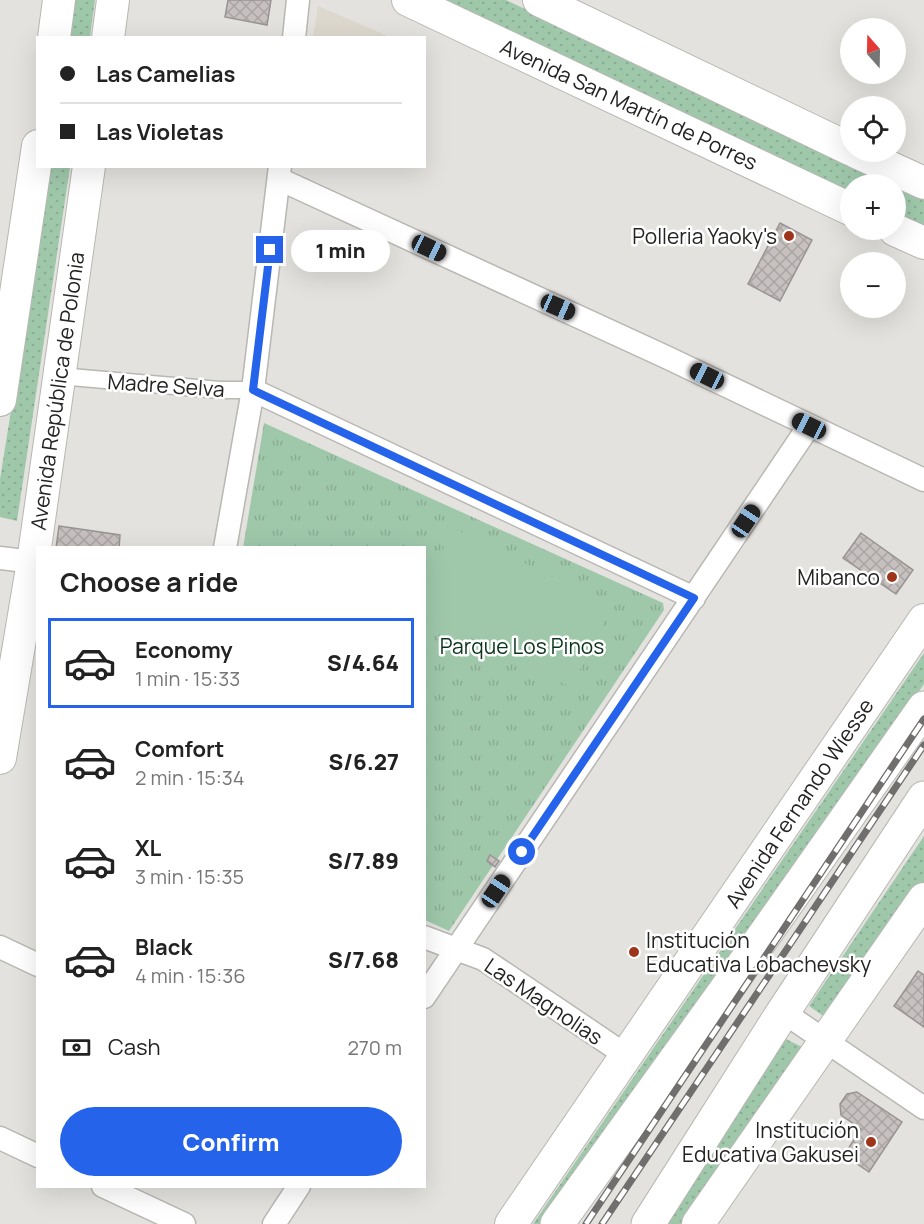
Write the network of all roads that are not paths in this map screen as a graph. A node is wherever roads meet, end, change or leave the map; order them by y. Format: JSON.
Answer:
{"nodes":[{"id":1,"x":59,"y":0,"type":"edge"},
{"id":2,"x":113,"y":0,"type":"edge"},
{"id":3,"x":298,"y":0,"type":"edge"},
{"id":4,"x":408,"y":0,"type":"edge"},
{"id":5,"x":539,"y":0,"type":"edge"},
{"id":6,"x":54,"y":36,"type":"edge"},
{"id":7,"x":108,"y":36,"type":"edge"},
{"id":8,"x":294,"y":36,"type":"edge"},
{"id":9,"x":840,"y":144,"type":"edge"},
{"id":10,"x":36,"y":159,"type":"edge"},
{"id":11,"x":878,"y":162,"type":"edge"},
{"id":12,"x":89,"y":168,"type":"edge"},
{"id":13,"x":280,"y":173,"type":"edge"},
{"id":14,"x":924,"y":183,"type":"edge"},
{"id":15,"x":840,"y":204,"type":"edge"},
{"id":16,"x":906,"y":235,"type":"edge"},
{"id":17,"x":924,"y":243,"type":"edge"},
{"id":18,"x":59,"y":376,"type":"junction"},
{"id":19,"x":253,"y":390,"type":"junction"},
{"id":20,"x":0,"y":400,"type":"edge"},
{"id":21,"x":809,"y":426,"type":"junction"},
{"id":22,"x":924,"y":480,"type":"edge"},
{"id":23,"x":225,"y":546,"type":"edge"},
{"id":24,"x":0,"y":558,"type":"edge"},
{"id":25,"x":33,"y":562,"type":"junction"},
{"id":26,"x":694,"y":598,"type":"junction"},
{"id":27,"x":924,"y":620,"type":"edge"},
{"id":28,"x":924,"y":708,"type":"edge"},
{"id":29,"x":0,"y":758,"type":"edge"},
{"id":30,"x":924,"y":798,"type":"edge"},
{"id":31,"x":924,"y":898,"type":"edge"},
{"id":32,"x":426,"y":938,"type":"edge"},
{"id":33,"x":0,"y":948,"type":"edge"},
{"id":34,"x":456,"y":950,"type":"junction"},
{"id":35,"x":36,"y":963,"type":"edge"},
{"id":36,"x":426,"y":994,"type":"edge"},
{"id":37,"x":783,"y":1012,"type":"junction"},
{"id":38,"x":825,"y":1041,"type":"junction"},
{"id":39,"x":627,"y":1056,"type":"junction"},
{"id":40,"x":924,"y":1108,"type":"edge"},
{"id":41,"x":0,"y":1138,"type":"edge"},
{"id":42,"x":36,"y":1155,"type":"edge"},
{"id":43,"x":108,"y":1188,"type":"edge"},
{"id":44,"x":298,"y":1188,"type":"edge"},
{"id":45,"x":184,"y":1224,"type":"edge"},
{"id":46,"x":274,"y":1224,"type":"edge"},
{"id":47,"x":511,"y":1224,"type":"edge"},
{"id":48,"x":557,"y":1224,"type":"edge"},
{"id":49,"x":648,"y":1224,"type":"edge"},
{"id":50,"x":698,"y":1224,"type":"edge"}],
"edges":[{"from":1,"to":6,"type":"main road"},
{"from":2,"to":7,"type":"main road"},
{"from":3,"to":8,"type":"street"},
{"from":4,"to":15,"type":"main road","name":"Avenida San Martín de Porres"},
{"from":5,"to":9,"type":"main road"},
{"from":10,"to":20,"type":"main road"},
{"from":11,"to":14,"type":"main road"},
{"from":12,"to":18,"type":"main road","name":"Avenida República de Polonia"},
{"from":13,"to":19,"type":"street"},
{"from":13,"to":21,"type":"street"},
{"from":16,"to":17,"type":"main road"},
{"from":18,"to":19,"type":"street","name":"Madre Selva"},
{"from":18,"to":25,"type":"main road","name":"Avenida República de Polonia"},
{"from":19,"to":23,"type":"street"},
{"from":19,"to":26,"type":"street","name":"Madre Selva"},
{"from":21,"to":22,"type":"street"},
{"from":21,"to":26,"type":"street"},
{"from":24,"to":25,"type":"street"},
{"from":25,"to":29,"type":"main road","name":"Avenida República de Polonia"},
{"from":26,"to":34,"type":"street"},
{"from":27,"to":39,"type":"main road","name":"Avenida Fernando Wiesse"},
{"from":28,"to":48,"type":"main road"},
{"from":30,"to":37,"type":"main road"},
{"from":31,"to":38,"type":"main road"},
{"from":32,"to":34,"type":"street","name":"Las Magnolias"},
{"from":33,"to":35,"type":"street"},
{"from":34,"to":36,"type":"street"},
{"from":34,"to":39,"type":"street","name":"Las Magnolias"},
{"from":37,"to":38,"type":"street"},
{"from":37,"to":49,"type":"main road"},
{"from":38,"to":40,"type":"street"},
{"from":38,"to":50,"type":"main road"},
{"from":39,"to":47,"type":"main road","name":"Avenida Fernando Wiesse"},
{"from":41,"to":42,"type":"street"},
{"from":43,"to":45,"type":"street"},
{"from":44,"to":46,"type":"street"}]}
